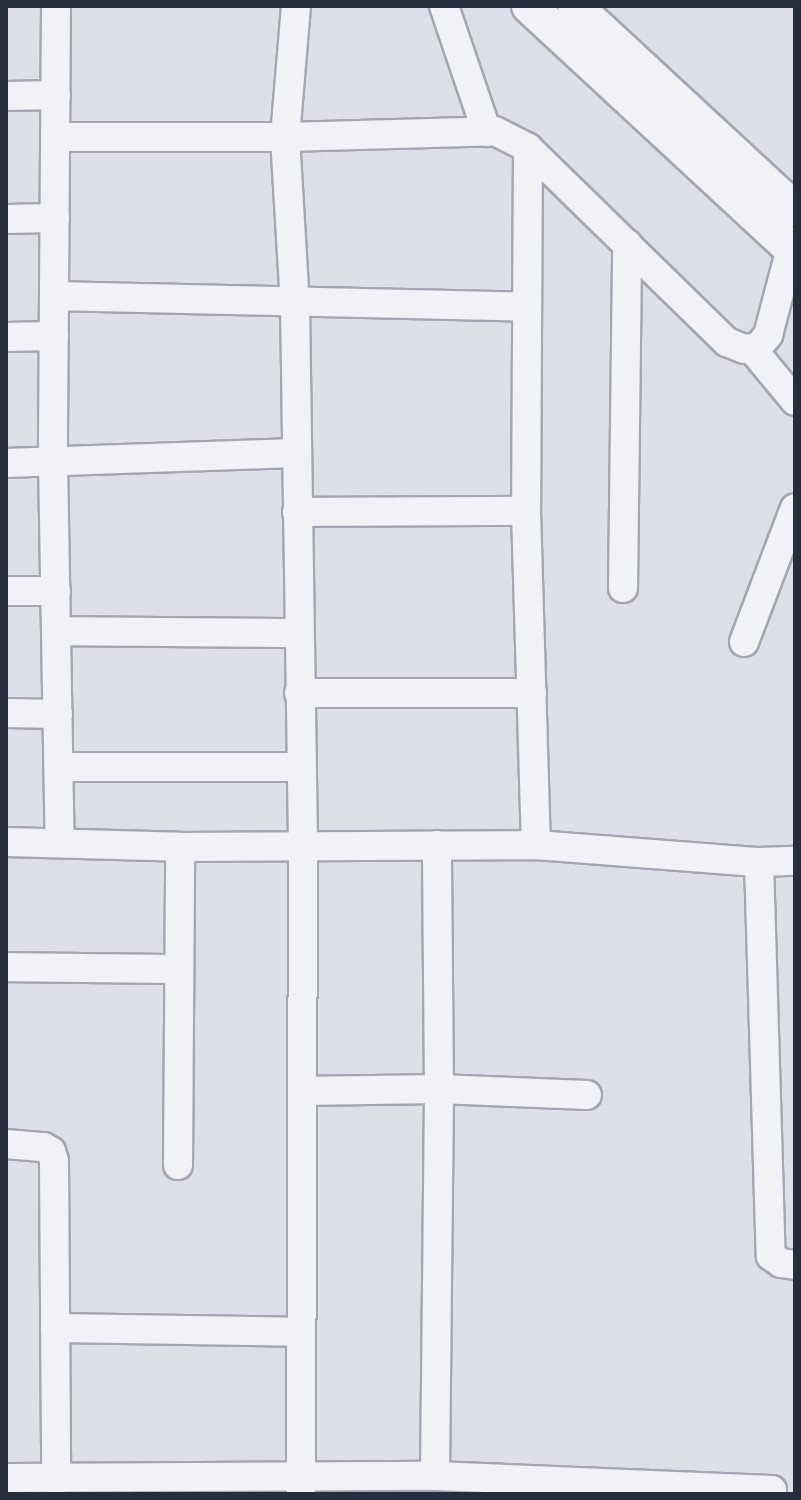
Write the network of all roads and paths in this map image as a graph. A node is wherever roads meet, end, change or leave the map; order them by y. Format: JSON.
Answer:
{"nodes":[{"id":1,"x":56,"y":6,"type":"edge"},
{"id":2,"x":296,"y":6,"type":"edge"},
{"id":3,"x":444,"y":6,"type":"edge"},
{"id":4,"x":529,"y":6,"type":"edge"},
{"id":5,"x":575,"y":6,"type":"edge"},
{"id":6,"x":56,"y":95,"type":"junction"},
{"id":7,"x":6,"y":96,"type":"edge"},
{"id":8,"x":487,"y":132,"type":"junction"},
{"id":9,"x":55,"y":137,"type":"junction"},
{"id":10,"x":285,"y":137,"type":"junction"},
{"id":11,"x":528,"y":148,"type":"junction"},
{"id":12,"x":795,"y":210,"type":"edge"},
{"id":13,"x":55,"y":218,"type":"junction"},
{"id":14,"x":6,"y":219,"type":"edge"},
{"id":15,"x":794,"y":241,"type":"edge"},
{"id":16,"x":627,"y":244,"type":"junction"},
{"id":17,"x":55,"y":296,"type":"junction"},
{"id":18,"x":295,"y":303,"type":"junction"},
{"id":19,"x":527,"y":307,"type":"junction"},
{"id":20,"x":54,"y":336,"type":"junction"},
{"id":21,"x":6,"y":337,"type":"edge"},
{"id":22,"x":753,"y":350,"type":"junction"},
{"id":23,"x":795,"y":401,"type":"edge"},
{"id":24,"x":296,"y":453,"type":"junction"},
{"id":25,"x":53,"y":461,"type":"junction"},
{"id":26,"x":6,"y":463,"type":"edge"},
{"id":27,"x":795,"y":508,"type":"edge"},
{"id":28,"x":526,"y":511,"type":"junction"},
{"id":29,"x":297,"y":512,"type":"junction"},
{"id":30,"x":623,"y":588,"type":"dead end"},
{"id":31,"x":6,"y":591,"type":"edge"},
{"id":32,"x":56,"y":591,"type":"junction"},
{"id":33,"x":57,"y":631,"type":"junction"},
{"id":34,"x":299,"y":633,"type":"junction"},
{"id":35,"x":744,"y":642,"type":"dead end"},
{"id":36,"x":299,"y":693,"type":"junction"},
{"id":37,"x":532,"y":693,"type":"junction"},
{"id":38,"x":6,"y":713,"type":"edge"},
{"id":39,"x":58,"y":714,"type":"junction"},
{"id":40,"x":59,"y":767,"type":"junction"},
{"id":41,"x":300,"y":767,"type":"junction"},
{"id":42,"x":6,"y":842,"type":"edge"},
{"id":43,"x":60,"y":843,"type":"junction"},
{"id":44,"x":303,"y":845,"type":"junction"},
{"id":45,"x":437,"y":845,"type":"junction"},
{"id":46,"x":536,"y":845,"type":"junction"},
{"id":47,"x":180,"y":847,"type":"junction"},
{"id":48,"x":795,"y":861,"type":"edge"},
{"id":49,"x":759,"y":862,"type":"junction"},
{"id":50,"x":6,"y":967,"type":"edge"},
{"id":51,"x":177,"y":969,"type":"junction"},
{"id":52,"x":439,"y":1089,"type":"junction"},
{"id":53,"x":302,"y":1091,"type":"junction"},
{"id":54,"x":587,"y":1095,"type":"dead end"},
{"id":55,"x":6,"y":1144,"type":"edge"},
{"id":56,"x":178,"y":1165,"type":"dead end"},
{"id":57,"x":795,"y":1265,"type":"edge"},
{"id":58,"x":55,"y":1328,"type":"junction"},
{"id":59,"x":301,"y":1332,"type":"junction"},
{"id":60,"x":435,"y":1476,"type":"junction"},
{"id":61,"x":6,"y":1478,"type":"edge"},
{"id":62,"x":56,"y":1480,"type":"junction"},
{"id":63,"x":301,"y":1485,"type":"edge"},
{"id":64,"x":93,"y":1487,"type":"edge"},
{"id":65,"x":772,"y":1494,"type":"edge"}],
"edges":[{"from":1,"to":6,"type":"street"},
{"from":2,"to":10,"type":"street"},
{"from":3,"to":8,"type":"street"},
{"from":4,"to":15,"type":"street"},
{"from":5,"to":12,"type":"street"},
{"from":6,"to":7,"type":"street"},
{"from":6,"to":9,"type":"street"},
{"from":8,"to":10,"type":"street"},
{"from":8,"to":11,"type":"street"},
{"from":9,"to":10,"type":"street"},
{"from":9,"to":13,"type":"street"},
{"from":10,"to":18,"type":"street"},
{"from":11,"to":16,"type":"street"},
{"from":11,"to":19,"type":"street"},
{"from":13,"to":14,"type":"street"},
{"from":13,"to":17,"type":"street"},
{"from":15,"to":22,"type":"street"},
{"from":16,"to":22,"type":"street"},
{"from":16,"to":30,"type":"street"},
{"from":17,"to":18,"type":"street"},
{"from":17,"to":20,"type":"street"},
{"from":18,"to":19,"type":"street"},
{"from":18,"to":24,"type":"street"},
{"from":19,"to":28,"type":"street"},
{"from":20,"to":21,"type":"street"},
{"from":20,"to":25,"type":"street"},
{"from":22,"to":23,"type":"street"},
{"from":24,"to":25,"type":"street"},
{"from":24,"to":29,"type":"street"},
{"from":25,"to":26,"type":"street"},
{"from":25,"to":32,"type":"street"},
{"from":27,"to":35,"type":"street"},
{"from":28,"to":29,"type":"street"},
{"from":28,"to":37,"type":"street"},
{"from":29,"to":34,"type":"street"},
{"from":31,"to":32,"type":"street"},
{"from":32,"to":33,"type":"street"},
{"from":33,"to":34,"type":"street"},
{"from":33,"to":39,"type":"street"},
{"from":34,"to":36,"type":"street"},
{"from":36,"to":37,"type":"street"},
{"from":36,"to":41,"type":"street"},
{"from":37,"to":46,"type":"street"},
{"from":38,"to":39,"type":"street"},
{"from":39,"to":40,"type":"street"},
{"from":40,"to":41,"type":"street"},
{"from":40,"to":43,"type":"street"},
{"from":41,"to":44,"type":"street"},
{"from":42,"to":43,"type":"street"},
{"from":43,"to":47,"type":"street"},
{"from":44,"to":45,"type":"street"},
{"from":44,"to":47,"type":"street"},
{"from":44,"to":53,"type":"street"},
{"from":45,"to":46,"type":"street"},
{"from":45,"to":52,"type":"street"},
{"from":46,"to":49,"type":"street"},
{"from":47,"to":51,"type":"street"},
{"from":48,"to":49,"type":"street"},
{"from":49,"to":57,"type":"street"},
{"from":50,"to":51,"type":"street"},
{"from":51,"to":56,"type":"street"},
{"from":52,"to":53,"type":"street"},
{"from":52,"to":54,"type":"street"},
{"from":52,"to":60,"type":"street"},
{"from":53,"to":59,"type":"street"},
{"from":55,"to":58,"type":"street"},
{"from":58,"to":59,"type":"street"},
{"from":58,"to":62,"type":"street"},
{"from":59,"to":63,"type":"street"},
{"from":60,"to":63,"type":"street"},
{"from":60,"to":65,"type":"street"},
{"from":61,"to":62,"type":"street"},
{"from":62,"to":64,"type":"street"},
{"from":63,"to":64,"type":"street"}]}
